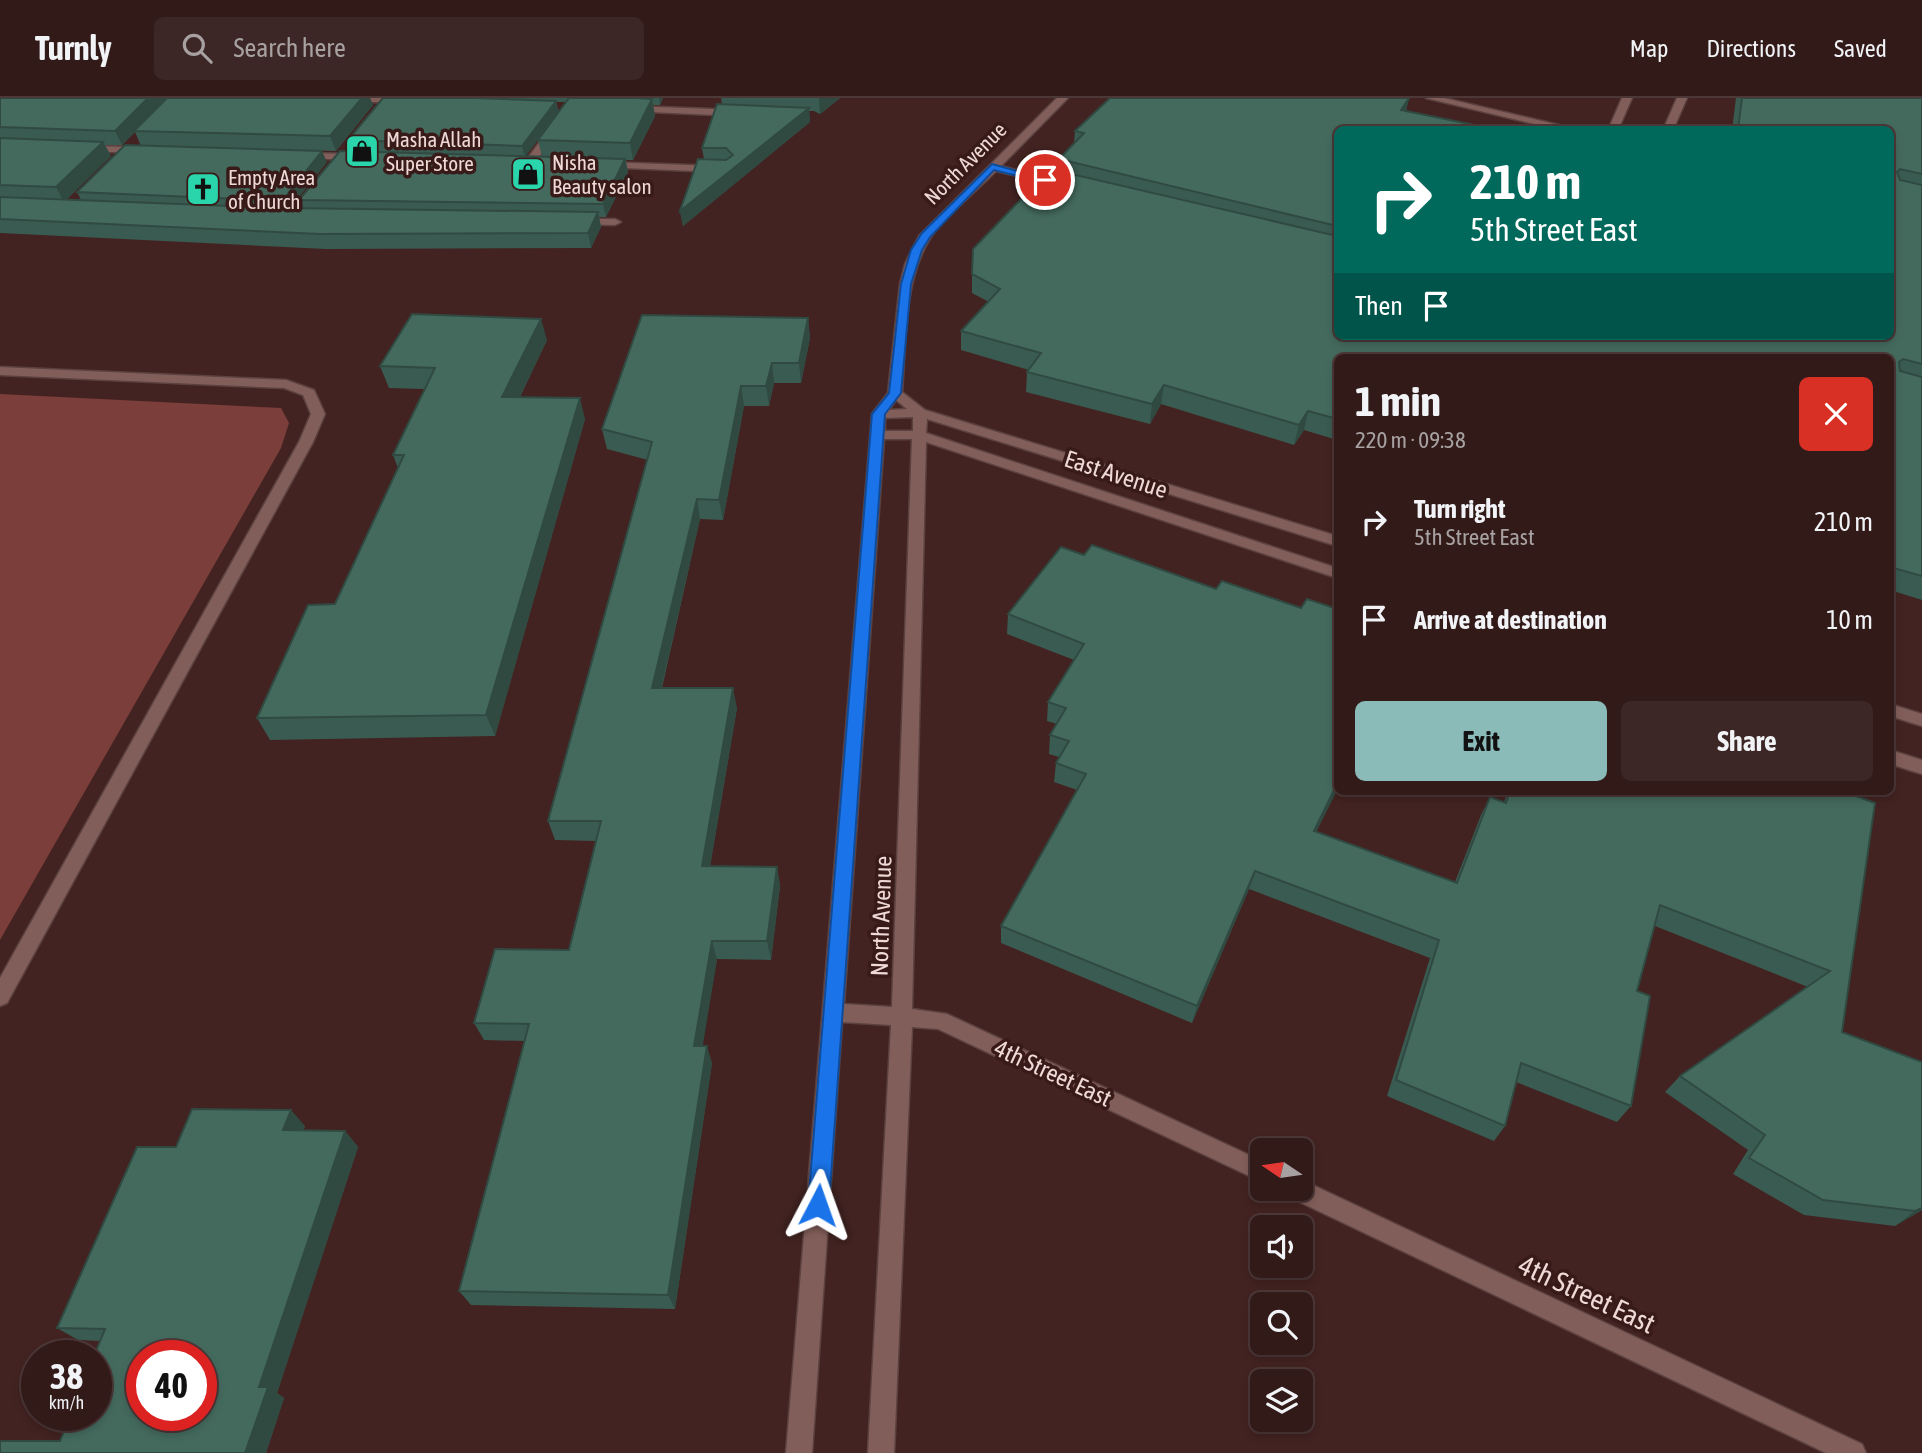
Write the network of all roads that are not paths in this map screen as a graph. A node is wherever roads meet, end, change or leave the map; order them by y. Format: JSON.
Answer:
{"nodes":[{"id":1,"x":340,"y":98,"type":"edge"},
{"id":2,"x":1063,"y":98,"type":"edge"},
{"id":3,"x":1431,"y":98,"type":"edge"},
{"id":4,"x":1627,"y":98,"type":"edge"},
{"id":5,"x":1682,"y":98,"type":"edge"},
{"id":6,"x":420,"y":101,"type":"edge"},
{"id":7,"x":384,"y":102,"type":"edge"},
{"id":8,"x":625,"y":109,"type":"edge"},
{"id":9,"x":746,"y":114,"type":"edge"},
{"id":10,"x":564,"y":116,"type":"edge"},
{"id":11,"x":1557,"y":126,"type":"edge"},
{"id":12,"x":1615,"y":126,"type":"edge"},
{"id":13,"x":1670,"y":126,"type":"edge"},
{"id":14,"x":136,"y":141,"type":"edge"},
{"id":15,"x":76,"y":149,"type":"edge"},
{"id":16,"x":128,"y":150,"type":"junction"},
{"id":17,"x":154,"y":151,"type":"edge"},
{"id":18,"x":346,"y":152,"type":"junction"},
{"id":19,"x":289,"y":155,"type":"edge"},
{"id":20,"x":369,"y":158,"type":"edge"},
{"id":21,"x":118,"y":160,"type":"edge"},
{"id":22,"x":515,"y":163,"type":"edge"},
{"id":23,"x":529,"y":163,"type":"junction"},
{"id":24,"x":542,"y":163,"type":"edge"},
{"id":25,"x":595,"y":165,"type":"edge"},
{"id":26,"x":334,"y":167,"type":"edge"},
{"id":27,"x":992,"y":167,"type":"junction"},
{"id":28,"x":728,"y":169,"type":"edge"},
{"id":29,"x":1072,"y":186,"type":"edge"},
{"id":30,"x":561,"y":222,"type":"edge"},
{"id":31,"x":615,"y":222,"type":"dead end"},
{"id":32,"x":0,"y":371,"type":"edge"},
{"id":33,"x":895,"y":393,"type":"junction"},
{"id":34,"x":878,"y":414,"type":"junction"},
{"id":35,"x":920,"y":414,"type":"junction"},
{"id":36,"x":878,"y":435,"type":"junction"},
{"id":37,"x":920,"y":435,"type":"junction"},
{"id":38,"x":1334,"y":540,"type":"edge"},
{"id":39,"x":1334,"y":572,"type":"edge"},
{"id":40,"x":1894,"y":711,"type":"edge"},
{"id":41,"x":1922,"y":720,"type":"edge"},
{"id":42,"x":1894,"y":758,"type":"edge"},
{"id":43,"x":1922,"y":767,"type":"edge"},
{"id":44,"x":0,"y":997,"type":"edge"},
{"id":45,"x":834,"y":1012,"type":"junction"},
{"id":46,"x":902,"y":1015,"type":"junction"},
{"id":47,"x":1250,"y":1166,"type":"edge"},
{"id":48,"x":1313,"y":1197,"type":"edge"},
{"id":49,"x":799,"y":1453,"type":"edge"},
{"id":50,"x":881,"y":1453,"type":"edge"},
{"id":51,"x":1853,"y":1453,"type":"edge"}],
"edges":[{"from":1,"to":7,"type":"street"},
{"from":2,"to":27,"type":"street","name":"North Avenue"},
{"from":3,"to":11,"type":"street"},
{"from":4,"to":12,"type":"street"},
{"from":5,"to":13,"type":"street"},
{"from":6,"to":7,"type":"street"},
{"from":8,"to":9,"type":"street"},
{"from":10,"to":23,"type":"street"},
{"from":14,"to":16,"type":"street"},
{"from":15,"to":16,"type":"street"},
{"from":16,"to":17,"type":"street"},
{"from":16,"to":21,"type":"street"},
{"from":18,"to":19,"type":"street"},
{"from":18,"to":20,"type":"street"},
{"from":18,"to":26,"type":"street"},
{"from":22,"to":23,"type":"street"},
{"from":23,"to":24,"type":"street"},
{"from":25,"to":28,"type":"street"},
{"from":27,"to":29,"type":"street"},
{"from":27,"to":33,"type":"street","name":"North Avenue"},
{"from":30,"to":31,"type":"street"},
{"from":32,"to":44,"type":"street"},
{"from":33,"to":34,"type":"street"},
{"from":33,"to":35,"type":"street"},
{"from":34,"to":35,"type":"street","name":"East Avenue"},
{"from":34,"to":36,"type":"street","name":"North Avenue"},
{"from":35,"to":37,"type":"street","name":"North Avenue"},
{"from":35,"to":38,"type":"street","name":"East Avenue"},
{"from":36,"to":37,"type":"street","name":"East Avenue"},
{"from":36,"to":45,"type":"street","name":"North Avenue"},
{"from":37,"to":39,"type":"street","name":"East Avenue"},
{"from":37,"to":46,"type":"street","name":"North Avenue"},
{"from":40,"to":41,"type":"street"},
{"from":42,"to":43,"type":"street"},
{"from":45,"to":46,"type":"street","name":"4th Street East"},
{"from":45,"to":49,"type":"street","name":"North Avenue"},
{"from":46,"to":47,"type":"street","name":"4th Street East"},
{"from":46,"to":50,"type":"street","name":"North Avenue"},
{"from":48,"to":51,"type":"street","name":"4th Street East"}]}
